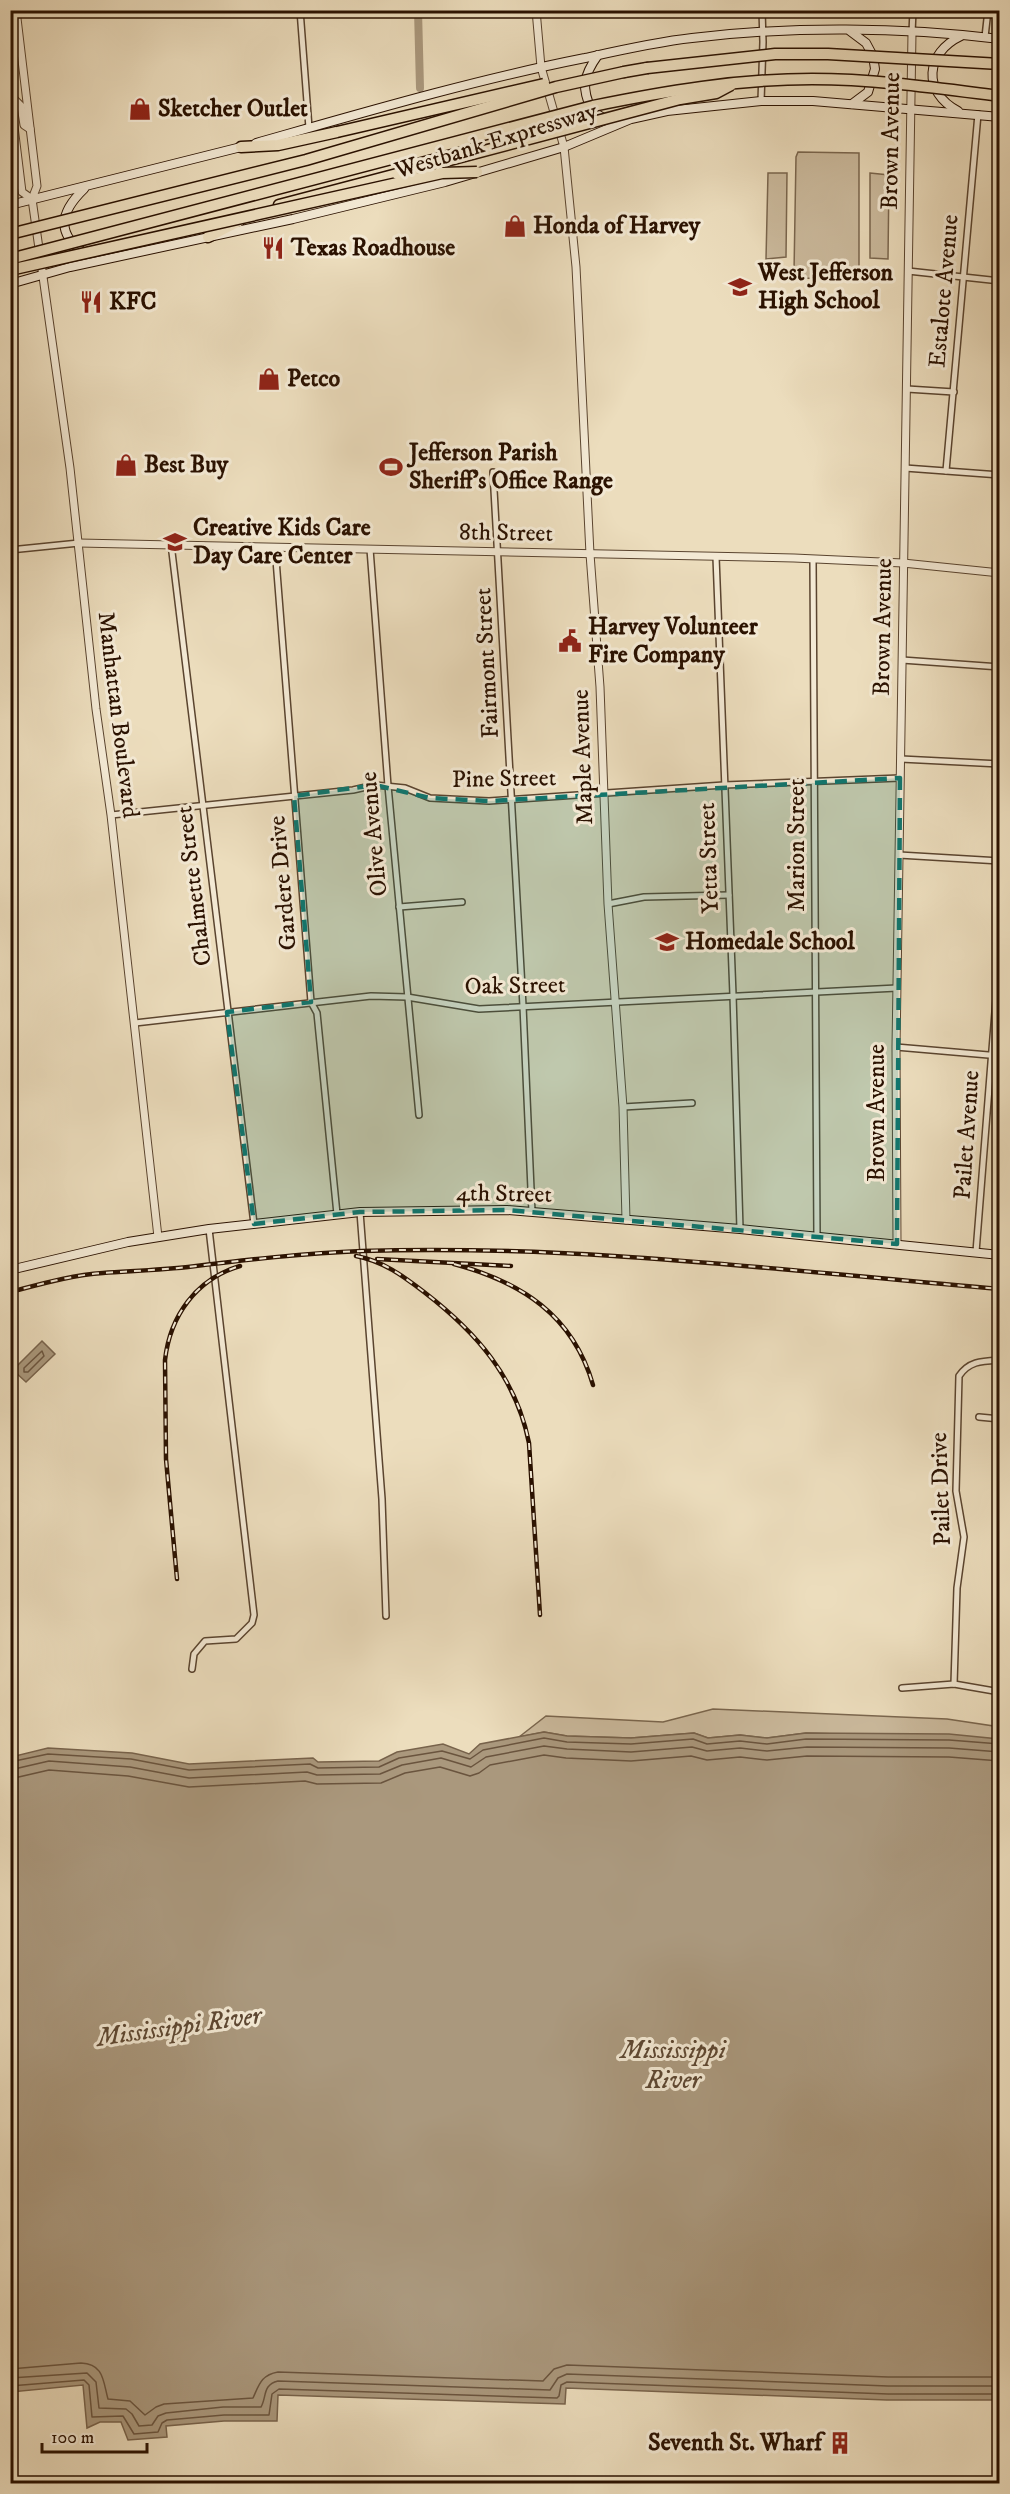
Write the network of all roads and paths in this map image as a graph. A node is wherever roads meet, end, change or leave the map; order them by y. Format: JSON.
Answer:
{"nodes":[{"id":1,"x":16,"y":10,"type":"edge"},
{"id":2,"x":300,"y":10,"type":"edge"},
{"id":3,"x":536,"y":10,"type":"edge"},
{"id":4,"x":762,"y":10,"type":"edge"},
{"id":5,"x":913,"y":10,"type":"edge"},
{"id":6,"x":988,"y":10,"type":"edge"},
{"id":7,"x":849,"y":30,"type":"junction"},
{"id":8,"x":762,"y":32,"type":"junction"},
{"id":9,"x":912,"y":33,"type":"junction"},
{"id":10,"x":963,"y":35,"type":"junction"},
{"id":11,"x":986,"y":37,"type":"junction"},
{"id":12,"x":999,"y":39,"type":"edge"},
{"id":13,"x":598,"y":55,"type":"junction"},
{"id":14,"x":999,"y":64,"type":"edge"},
{"id":15,"x":541,"y":67,"type":"junction"},
{"id":16,"x":624,"y":72,"type":"junction"},
{"id":17,"x":736,"y":82,"type":"junction"},
{"id":18,"x":11,"y":95,"type":"edge"},
{"id":19,"x":999,"y":96,"type":"edge"},
{"id":20,"x":761,"y":101,"type":"junction"},
{"id":21,"x":852,"y":104,"type":"junction"},
{"id":22,"x":911,"y":109,"type":"junction"},
{"id":23,"x":960,"y":112,"type":"junction"},
{"id":24,"x":978,"y":114,"type":"junction"},
{"id":25,"x":999,"y":117,"type":"edge"},
{"id":26,"x":621,"y":124,"type":"junction"},
{"id":27,"x":30,"y":129,"type":"junction"},
{"id":28,"x":310,"y":133,"type":"junction"},
{"id":29,"x":242,"y":147,"type":"joint"},
{"id":30,"x":564,"y":147,"type":"junction"},
{"id":31,"x":477,"y":172,"type":"junction"},
{"id":32,"x":85,"y":188,"type":"junction"},
{"id":33,"x":32,"y":200,"type":"junction"},
{"id":34,"x":10,"y":206,"type":"edge"},
{"id":35,"x":10,"y":234,"type":"edge"},
{"id":36,"x":208,"y":237,"type":"junction"},
{"id":37,"x":10,"y":259,"type":"edge"},
{"id":38,"x":97,"y":261,"type":"junction"},
{"id":39,"x":10,"y":270,"type":"edge"},
{"id":40,"x":908,"y":272,"type":"junction"},
{"id":41,"x":43,"y":275,"type":"junction"},
{"id":42,"x":963,"y":278,"type":"junction"},
{"id":43,"x":999,"y":281,"type":"edge"},
{"id":44,"x":10,"y":284,"type":"edge"},
{"id":45,"x":907,"y":389,"type":"junction"},
{"id":46,"x":954,"y":392,"type":"junction"},
{"id":47,"x":905,"y":468,"type":"junction"},
{"id":48,"x":946,"y":471,"type":"junction"},
{"id":49,"x":493,"y":472,"type":"dead end"},
{"id":50,"x":999,"y":475,"type":"edge"},
{"id":51,"x":78,"y":543,"type":"junction"},
{"id":52,"x":171,"y":544,"type":"junction"},
{"id":53,"x":275,"y":547,"type":"junction"},
{"id":54,"x":370,"y":549,"type":"junction"},
{"id":55,"x":10,"y":550,"type":"edge"},
{"id":56,"x":499,"y":552,"type":"junction"},
{"id":57,"x":590,"y":554,"type":"junction"},
{"id":58,"x":716,"y":557,"type":"junction"},
{"id":59,"x":813,"y":560,"type":"junction"},
{"id":60,"x":903,"y":563,"type":"junction"},
{"id":61,"x":999,"y":573,"type":"edge"},
{"id":62,"x":902,"y":660,"type":"junction"},
{"id":63,"x":999,"y":667,"type":"edge"},
{"id":64,"x":900,"y":759,"type":"junction"},
{"id":65,"x":999,"y":764,"type":"edge"},
{"id":66,"x":900,"y":778,"type":"junction"},
{"id":67,"x":814,"y":781,"type":"junction"},
{"id":68,"x":724,"y":785,"type":"junction"},
{"id":69,"x":388,"y":786,"type":"junction"},
{"id":70,"x":605,"y":794,"type":"junction"},
{"id":71,"x":294,"y":796,"type":"junction"},
{"id":72,"x":512,"y":800,"type":"junction"},
{"id":73,"x":203,"y":804,"type":"junction"},
{"id":74,"x":111,"y":815,"type":"junction"},
{"id":75,"x":898,"y":855,"type":"junction"},
{"id":76,"x":999,"y":861,"type":"edge"},
{"id":77,"x":729,"y":895,"type":"junction"},
{"id":78,"x":462,"y":902,"type":"dead end"},
{"id":79,"x":608,"y":904,"type":"junction"},
{"id":80,"x":399,"y":907,"type":"junction"},
{"id":81,"x":999,"y":949,"type":"edge"},
{"id":82,"x":897,"y":988,"type":"junction"},
{"id":83,"x":816,"y":992,"type":"junction"},
{"id":84,"x":734,"y":995,"type":"junction"},
{"id":85,"x":407,"y":997,"type":"junction"},
{"id":86,"x":614,"y":1001,"type":"junction"},
{"id":87,"x":311,"y":1002,"type":"junction"},
{"id":88,"x":523,"y":1006,"type":"junction"},
{"id":89,"x":227,"y":1012,"type":"junction"},
{"id":90,"x":135,"y":1023,"type":"junction"},
{"id":91,"x":896,"y":1047,"type":"junction"},
{"id":92,"x":991,"y":1055,"type":"junction"},
{"id":93,"x":999,"y":1056,"type":"edge"},
{"id":94,"x":692,"y":1103,"type":"dead end"},
{"id":95,"x":623,"y":1107,"type":"junction"},
{"id":96,"x":419,"y":1115,"type":"dead end"},
{"id":97,"x":360,"y":1212,"type":"junction"},
{"id":98,"x":532,"y":1212,"type":"junction"},
{"id":99,"x":337,"y":1214,"type":"junction"},
{"id":100,"x":626,"y":1220,"type":"junction"},
{"id":101,"x":254,"y":1224,"type":"junction"},
{"id":102,"x":209,"y":1229,"type":"junction"},
{"id":103,"x":740,"y":1229,"type":"junction"},
{"id":104,"x":159,"y":1237,"type":"junction"},
{"id":105,"x":817,"y":1237,"type":"junction"},
{"id":106,"x":897,"y":1244,"type":"junction"},
{"id":107,"x":976,"y":1252,"type":"junction"},
{"id":108,"x":999,"y":1255,"type":"edge"},
{"id":109,"x":10,"y":1270,"type":"edge"},
{"id":110,"x":999,"y":1360,"type":"edge"},
{"id":111,"x":979,"y":1417,"type":"dead end"},
{"id":112,"x":999,"y":1419,"type":"edge"},
{"id":113,"x":386,"y":1616,"type":"dead end"},
{"id":114,"x":192,"y":1669,"type":"dead end"},
{"id":115,"x":954,"y":1684,"type":"junction"},
{"id":116,"x":902,"y":1688,"type":"dead end"},
{"id":117,"x":999,"y":1692,"type":"edge"}],
"edges":[{"from":1,"to":27,"type":"street","name":"Manhattan Boulevard"},
{"from":2,"to":28,"type":"street"},
{"from":3,"to":15,"type":"street","name":"Maple Avenue"},
{"from":4,"to":8,"type":"street"},
{"from":5,"to":9,"type":"street","name":"Brown Avenue"},
{"from":6,"to":11,"type":"street"},
{"from":7,"to":8,"type":"main road"},
{"from":7,"to":9,"type":"main road"},
{"from":7,"to":21,"type":"main road"},
{"from":8,"to":13,"type":"main road"},
{"from":8,"to":20,"type":"street"},
{"from":9,"to":10,"type":"main road"},
{"from":9,"to":22,"type":"street","name":"Brown Avenue"},
{"from":10,"to":11,"type":"main road"},
{"from":10,"to":23,"type":"main road"},
{"from":11,"to":12,"type":"main road"},
{"from":13,"to":15,"type":"main road"},
{"from":13,"to":26,"type":"main road"},
{"from":14,"to":16,"type":"highway","name":"Westbank Expressway","bridge":true},
{"from":15,"to":28,"type":"main road"},
{"from":15,"to":30,"type":"street","name":"Maple Avenue"},
{"from":16,"to":28,"type":"highway","bridge":true},
{"from":16,"to":35,"type":"highway","name":"Westbank Expressway","bridge":true},
{"from":17,"to":19,"type":"highway","name":"Westbank Expressway","bridge":true},
{"from":17,"to":36,"type":"highway","bridge":true},
{"from":17,"to":37,"type":"highway","name":"Westbank Expressway","bridge":true},
{"from":18,"to":27,"type":"street"},
{"from":18,"to":33,"type":"street","name":"Manhattan Boulevard"},
{"from":20,"to":21,"type":"main road","name":"Westbank Expressway"},
{"from":20,"to":26,"type":"main road","name":"Westbank Expressway"},
{"from":21,"to":22,"type":"main road","name":"Westbank Expressway"},
{"from":22,"to":23,"type":"main road","name":"Westbank Expressway"},
{"from":22,"to":40,"type":"street","name":"Brown Avenue"},
{"from":23,"to":24,"type":"main road","name":"Westbank Expressway"},
{"from":24,"to":25,"type":"main road","name":"Westbank Expressway"},
{"from":24,"to":42,"type":"street","name":"Estalote Avenue"},
{"from":26,"to":30,"type":"main road","name":"Westbank Expressway"},
{"from":27,"to":33,"type":"street","name":"Manhattan Boulevard"},
{"from":28,"to":29,"type":"highway"},
{"from":29,"to":32,"type":"main road"},
{"from":30,"to":31,"type":"main road","name":"Westbank Expressway"},
{"from":30,"to":57,"type":"street","name":"Maple Avenue"},
{"from":31,"to":36,"type":"main road","name":"Westbank Expressway"},
{"from":31,"to":39,"type":"highway","bridge":true},
{"from":32,"to":33,"type":"main road"},
{"from":32,"to":38,"type":"main road"},
{"from":33,"to":34,"type":"main road"},
{"from":33,"to":41,"type":"street","name":"Manhattan Boulevard"},
{"from":36,"to":38,"type":"main road","name":"Westbank Expressway"},
{"from":38,"to":41,"type":"main road","name":"Westbank Expressway"},
{"from":40,"to":42,"type":"street"},
{"from":40,"to":45,"type":"street","name":"Brown Avenue"},
{"from":41,"to":44,"type":"main road","name":"Westbank Expressway"},
{"from":41,"to":51,"type":"street","name":"Manhattan Boulevard"},
{"from":42,"to":43,"type":"street"},
{"from":42,"to":46,"type":"street","name":"Estalote Avenue"},
{"from":45,"to":46,"type":"street"},
{"from":45,"to":47,"type":"street","name":"Brown Avenue"},
{"from":46,"to":48,"type":"street","name":"Estalote Avenue"},
{"from":47,"to":48,"type":"street"},
{"from":47,"to":60,"type":"street","name":"Brown Avenue"},
{"from":48,"to":50,"type":"street"},
{"from":49,"to":56,"type":"street","name":"Fairmont Street"},
{"from":51,"to":52,"type":"street","name":"8th Street"},
{"from":51,"to":55,"type":"street","name":"8th Street"},
{"from":51,"to":74,"type":"street","name":"Manhattan Boulevard"},
{"from":52,"to":53,"type":"street","name":"8th Street"},
{"from":52,"to":73,"type":"street","name":"Chalmette Street"},
{"from":53,"to":54,"type":"street","name":"8th Street"},
{"from":53,"to":71,"type":"street","name":"Gardere Drive"},
{"from":54,"to":56,"type":"street","name":"8th Street"},
{"from":54,"to":69,"type":"street","name":"Olive Avenue"},
{"from":56,"to":57,"type":"street","name":"8th Street"},
{"from":56,"to":72,"type":"street","name":"Fairmont Street"},
{"from":57,"to":58,"type":"street","name":"8th Street"},
{"from":57,"to":70,"type":"street","name":"Maple Avenue"},
{"from":58,"to":59,"type":"street","name":"8th Street"},
{"from":58,"to":68,"type":"street","name":"Yetta Street"},
{"from":59,"to":60,"type":"street","name":"8th Street"},
{"from":59,"to":67,"type":"street","name":"Marion Street"},
{"from":60,"to":61,"type":"street","name":"8th Street"},
{"from":60,"to":62,"type":"street","name":"Brown Avenue"},
{"from":62,"to":63,"type":"street"},
{"from":62,"to":64,"type":"street","name":"Brown Avenue"},
{"from":64,"to":65,"type":"street"},
{"from":64,"to":66,"type":"street","name":"Brown Avenue"},
{"from":66,"to":67,"type":"street","name":"Pine Street"},
{"from":66,"to":75,"type":"street","name":"Brown Avenue"},
{"from":67,"to":68,"type":"street","name":"Pine Street"},
{"from":67,"to":83,"type":"street","name":"Marion Street"},
{"from":68,"to":70,"type":"street","name":"Pine Street"},
{"from":68,"to":77,"type":"street","name":"Yetta Street"},
{"from":69,"to":71,"type":"street","name":"Pine Street"},
{"from":69,"to":72,"type":"street","name":"Pine Street"},
{"from":69,"to":80,"type":"street","name":"Olive Avenue"},
{"from":70,"to":72,"type":"street","name":"Pine Street"},
{"from":70,"to":79,"type":"street","name":"Maple Avenue"},
{"from":71,"to":73,"type":"street","name":"Pine Street"},
{"from":71,"to":87,"type":"street","name":"Gardere Drive"},
{"from":72,"to":88,"type":"street","name":"Fairmont Street"},
{"from":73,"to":74,"type":"street","name":"Pine Street"},
{"from":73,"to":89,"type":"street","name":"Chalmette Street"},
{"from":74,"to":90,"type":"street","name":"Manhattan Boulevard"},
{"from":75,"to":76,"type":"street"},
{"from":75,"to":82,"type":"street","name":"Brown Avenue"},
{"from":77,"to":79,"type":"street"},
{"from":77,"to":84,"type":"street","name":"Yetta Street"},
{"from":78,"to":80,"type":"street"},
{"from":79,"to":86,"type":"street","name":"Maple Avenue"},
{"from":80,"to":85,"type":"street","name":"Olive Avenue"},
{"from":81,"to":92,"type":"street","name":"Pailet Avenue"},
{"from":82,"to":83,"type":"street","name":"Oak Street"},
{"from":82,"to":91,"type":"street","name":"Brown Avenue"},
{"from":83,"to":84,"type":"street","name":"Oak Street"},
{"from":83,"to":105,"type":"street","name":"Marion Street"},
{"from":84,"to":86,"type":"street","name":"Oak Street"},
{"from":84,"to":103,"type":"street","name":"Yetta Street"},
{"from":85,"to":87,"type":"street","name":"Oak Street"},
{"from":85,"to":88,"type":"street","name":"Oak Street"},
{"from":85,"to":96,"type":"street","name":"Olive Avenue"},
{"from":86,"to":88,"type":"street","name":"Oak Street"},
{"from":86,"to":95,"type":"street","name":"Maple Avenue"},
{"from":87,"to":89,"type":"street","name":"Oak Street"},
{"from":87,"to":99,"type":"street","name":"Gardere Drive"},
{"from":88,"to":98,"type":"street","name":"Fairmont Street"},
{"from":89,"to":90,"type":"street","name":"Oak Street"},
{"from":89,"to":101,"type":"street","name":"Chalmette Street"},
{"from":90,"to":104,"type":"street","name":"Manhattan Boulevard"},
{"from":91,"to":92,"type":"street"},
{"from":91,"to":106,"type":"street","name":"Brown Avenue"},
{"from":92,"to":93,"type":"street"},
{"from":92,"to":107,"type":"street","name":"Pailet Avenue"},
{"from":94,"to":95,"type":"street"},
{"from":95,"to":100,"type":"street","name":"Maple Avenue"},
{"from":97,"to":98,"type":"main road","name":"4th Street"},
{"from":97,"to":99,"type":"main road","name":"4th Street"},
{"from":97,"to":113,"type":"street"},
{"from":98,"to":100,"type":"main road","name":"4th Street"},
{"from":99,"to":101,"type":"main road","name":"4th Street"},
{"from":100,"to":103,"type":"main road","name":"4th Street"},
{"from":101,"to":102,"type":"main road","name":"4th Street"},
{"from":102,"to":104,"type":"main road","name":"4th Street"},
{"from":102,"to":114,"type":"street"},
{"from":103,"to":105,"type":"main road","name":"4th Street"},
{"from":104,"to":109,"type":"main road","name":"4th Street"},
{"from":105,"to":106,"type":"main road","name":"4th Street"},
{"from":106,"to":107,"type":"main road","name":"4th Street"},
{"from":107,"to":108,"type":"main road","name":"4th Street"},
{"from":110,"to":115,"type":"street","name":"Pailet Drive"},
{"from":111,"to":112,"type":"street"},
{"from":115,"to":116,"type":"street"},
{"from":115,"to":117,"type":"street"}]}
